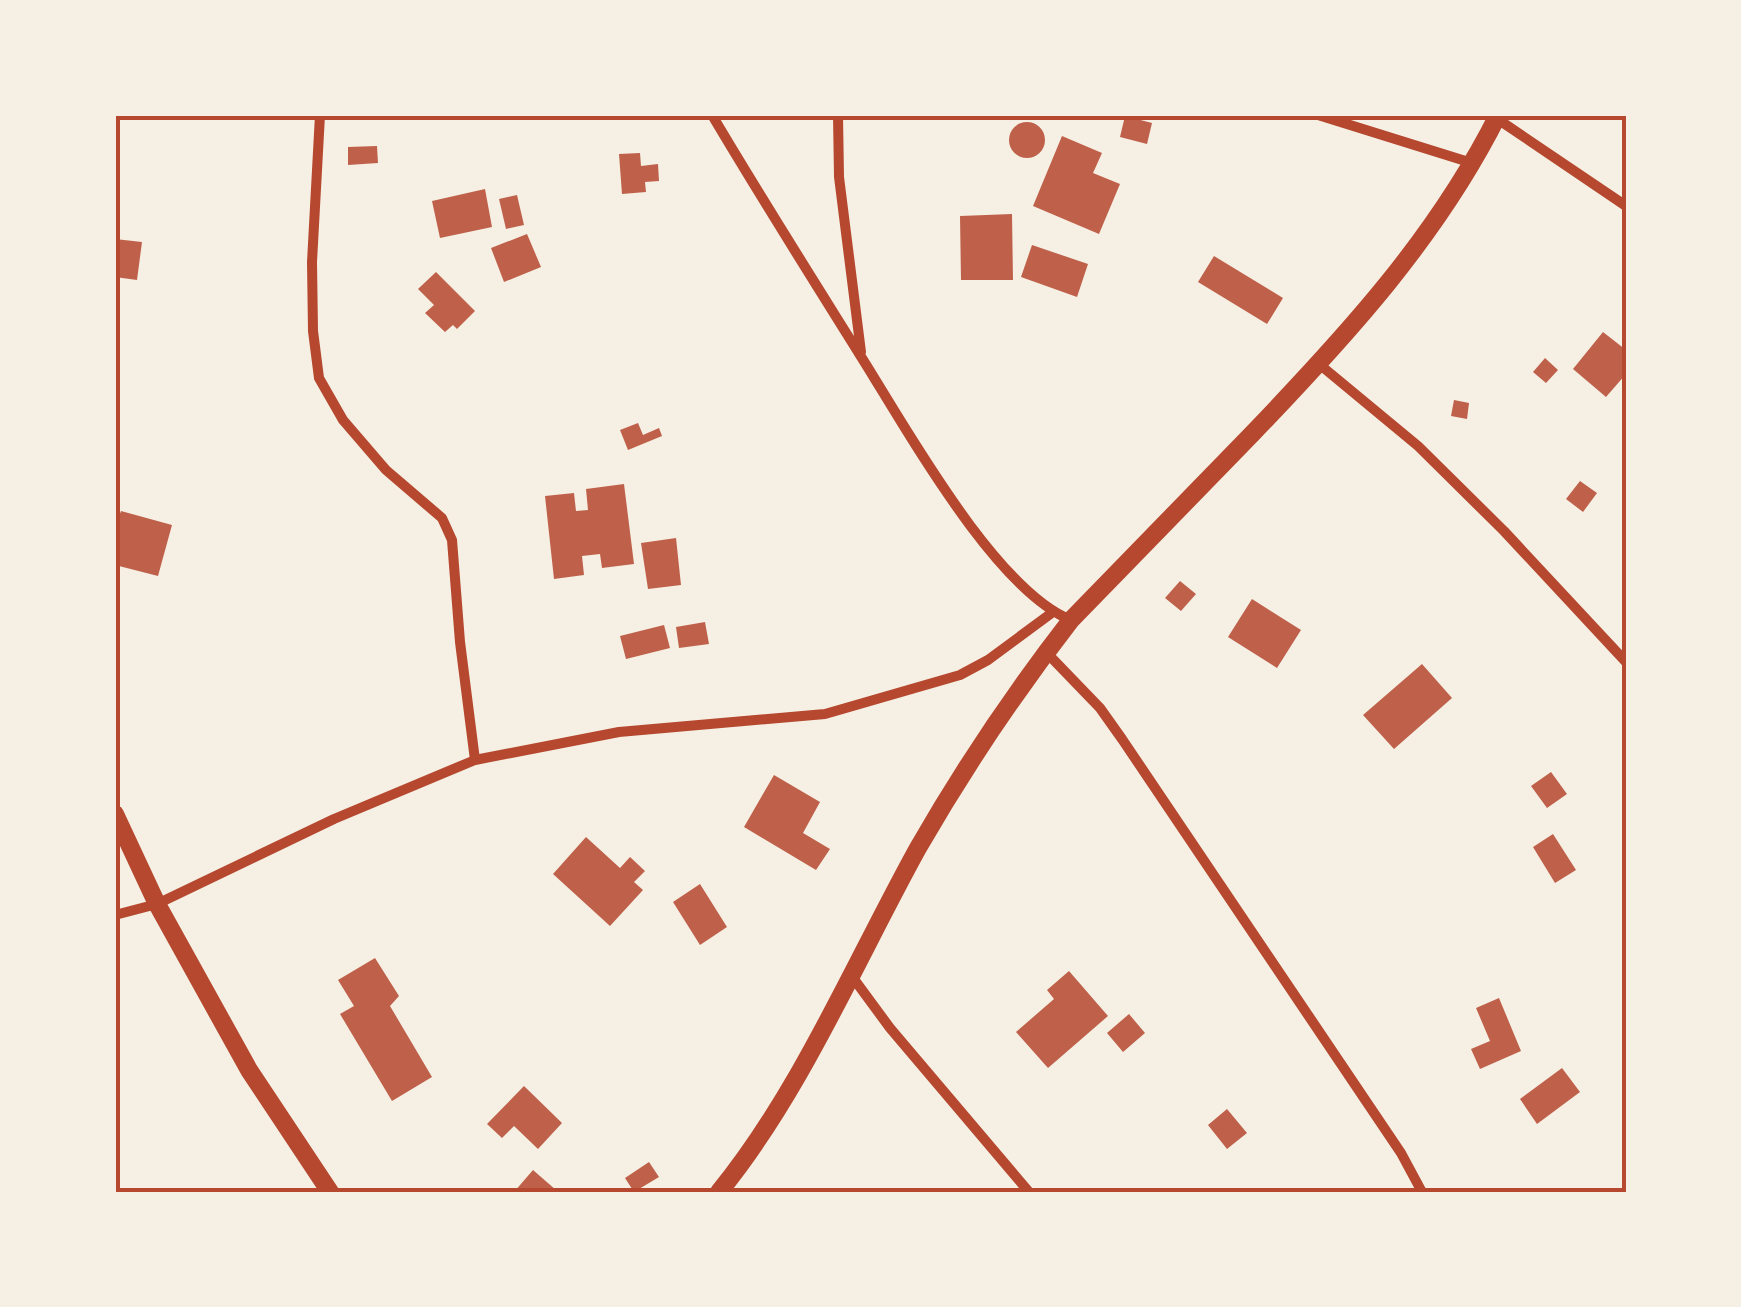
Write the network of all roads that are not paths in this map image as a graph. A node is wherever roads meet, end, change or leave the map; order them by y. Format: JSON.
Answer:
{"nodes":[{"id":1,"x":320,"y":115,"type":"edge"},
{"id":2,"x":712,"y":115,"type":"edge"},
{"id":3,"x":838,"y":115,"type":"edge"},
{"id":4,"x":1318,"y":115,"type":"edge"},
{"id":5,"x":1497,"y":117,"type":"edge"},
{"id":6,"x":1473,"y":163,"type":"junction"},
{"id":7,"x":1626,"y":206,"type":"edge"},
{"id":8,"x":862,"y":358,"type":"junction"},
{"id":9,"x":1319,"y":364,"type":"junction"},
{"id":10,"x":1052,"y":612,"type":"junction"},
{"id":11,"x":1072,"y":620,"type":"junction"},
{"id":12,"x":1046,"y":652,"type":"junction"},
{"id":13,"x":1626,"y":662,"type":"edge"},
{"id":14,"x":475,"y":760,"type":"junction"},
{"id":15,"x":115,"y":814,"type":"edge"},
{"id":16,"x":158,"y":904,"type":"junction"},
{"id":17,"x":115,"y":915,"type":"edge"},
{"id":18,"x":852,"y":975,"type":"junction"},
{"id":19,"x":330,"y":1192,"type":"edge"},
{"id":20,"x":719,"y":1192,"type":"edge"},
{"id":21,"x":1029,"y":1192,"type":"edge"},
{"id":22,"x":1422,"y":1192,"type":"edge"}],
"edges":[{"from":1,"to":14,"type":"street"},
{"from":2,"to":8,"type":"street"},
{"from":3,"to":8,"type":"street"},
{"from":4,"to":6,"type":"street"},
{"from":5,"to":6,"type":"street"},
{"from":5,"to":7,"type":"street"},
{"from":6,"to":9,"type":"street"},
{"from":8,"to":10,"type":"street"},
{"from":9,"to":11,"type":"street"},
{"from":9,"to":13,"type":"street"},
{"from":10,"to":11,"type":"street"},
{"from":10,"to":14,"type":"street"},
{"from":11,"to":12,"type":"street"},
{"from":12,"to":18,"type":"street"},
{"from":12,"to":22,"type":"street"},
{"from":14,"to":16,"type":"street"},
{"from":15,"to":16,"type":"street"},
{"from":16,"to":17,"type":"street"},
{"from":16,"to":19,"type":"street"},
{"from":18,"to":20,"type":"street"},
{"from":18,"to":21,"type":"street"}]}
